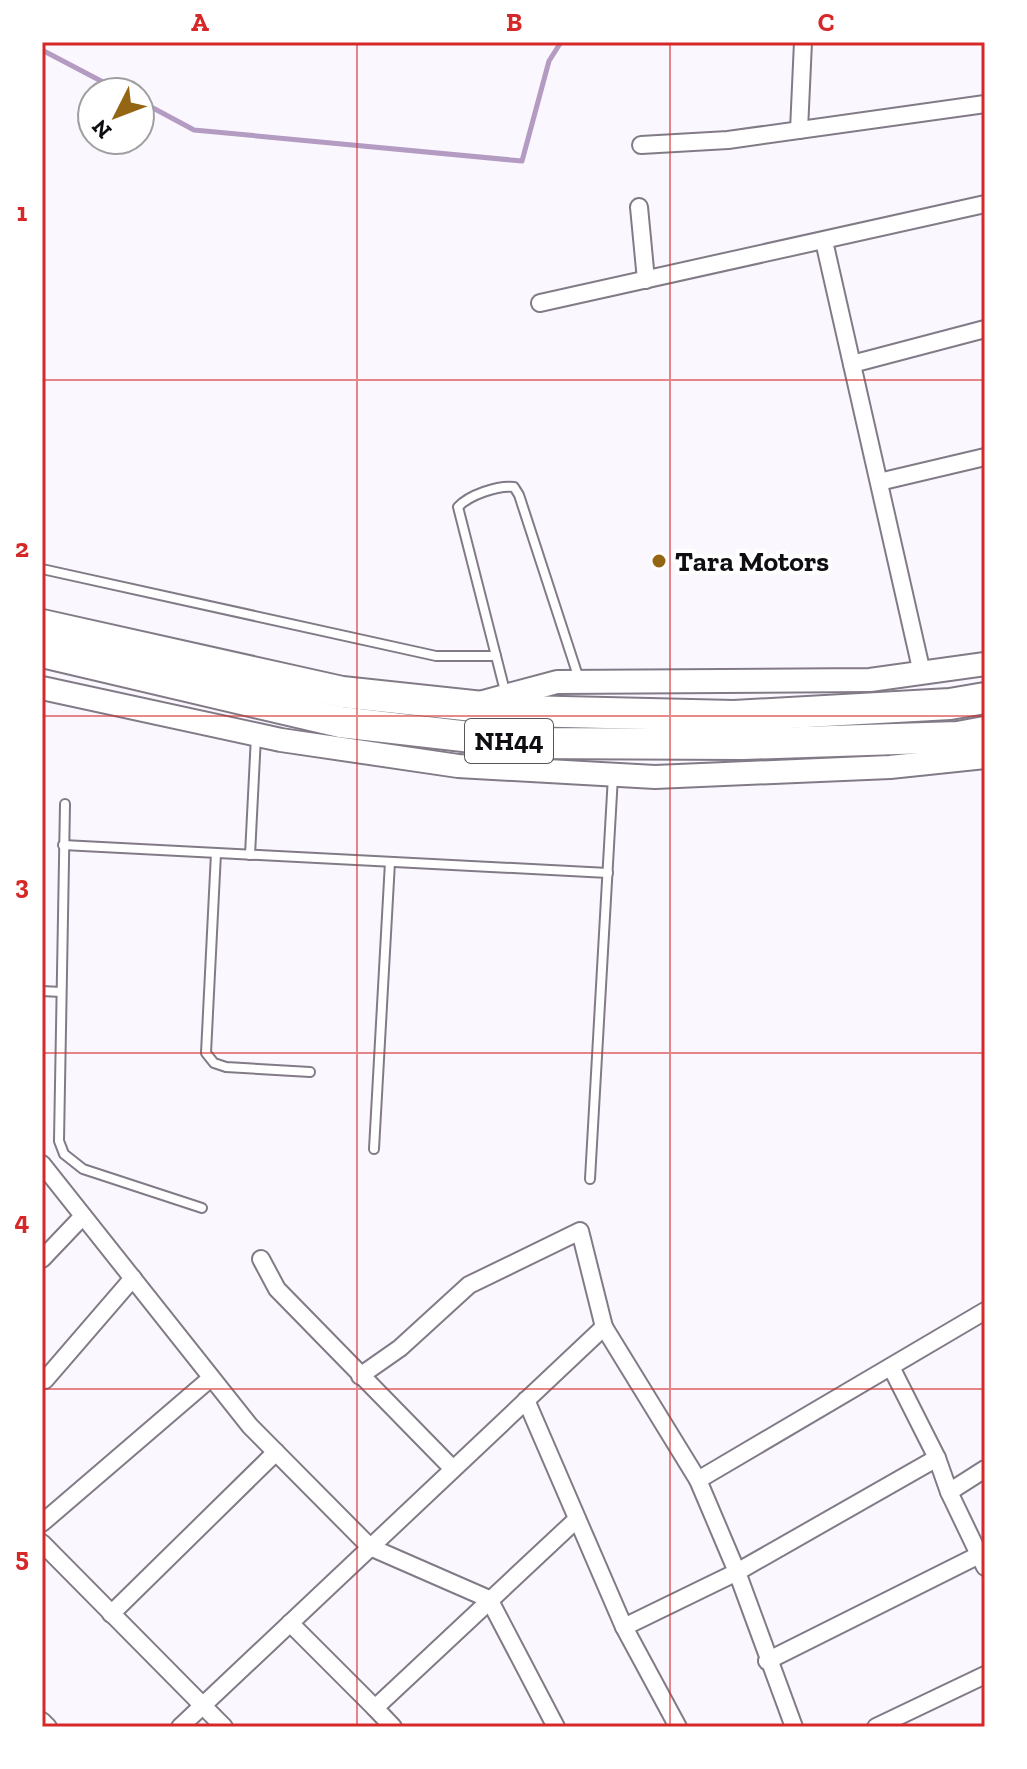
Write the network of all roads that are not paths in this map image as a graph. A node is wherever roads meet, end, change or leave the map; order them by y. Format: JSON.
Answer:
{"nodes":[{"id":1,"x":803,"y":42,"type":"edge"},
{"id":2,"x":985,"y":104,"type":"edge"},
{"id":3,"x":799,"y":130,"type":"junction"},
{"id":4,"x":641,"y":145,"type":"dead end"},
{"id":5,"x":985,"y":204,"type":"edge"},
{"id":6,"x":639,"y":207,"type":"dead end"},
{"id":7,"x":824,"y":241,"type":"junction"},
{"id":8,"x":646,"y":280,"type":"junction"},
{"id":9,"x":540,"y":303,"type":"dead end"},
{"id":10,"x":985,"y":329,"type":"edge"},
{"id":11,"x":852,"y":364,"type":"junction"},
{"id":12,"x":985,"y":457,"type":"edge"},
{"id":13,"x":879,"y":482,"type":"junction"},
{"id":14,"x":42,"y":569,"type":"edge"},
{"id":15,"x":42,"y":625,"type":"edge"},
{"id":16,"x":42,"y":652,"type":"edge"},
{"id":17,"x":496,"y":656,"type":"junction"},
{"id":18,"x":985,"y":664,"type":"edge"},
{"id":19,"x":922,"y":673,"type":"junction"},
{"id":20,"x":580,"y":682,"type":"junction"},
{"id":21,"x":42,"y":688,"type":"edge"},
{"id":22,"x":506,"y":696,"type":"junction"},
{"id":23,"x":985,"y":698,"type":"edge"},
{"id":24,"x":470,"y":705,"type":"junction"},
{"id":25,"x":985,"y":732,"type":"edge"},
{"id":26,"x":256,"y":735,"type":"junction"},
{"id":27,"x":985,"y":757,"type":"edge"},
{"id":28,"x":613,"y":775,"type":"junction"},
{"id":29,"x":65,"y":804,"type":"dead end"},
{"id":30,"x":63,"y":845,"type":"junction"},
{"id":31,"x":216,"y":853,"type":"junction"},
{"id":32,"x":250,"y":855,"type":"junction"},
{"id":33,"x":390,"y":862,"type":"junction"},
{"id":34,"x":608,"y":873,"type":"junction"},
{"id":35,"x":42,"y":991,"type":"edge"},
{"id":36,"x":61,"y":992,"type":"junction"},
{"id":37,"x":310,"y":1072,"type":"dead end"},
{"id":38,"x":374,"y":1149,"type":"dead end"},
{"id":39,"x":43,"y":1167,"type":"edge"},
{"id":40,"x":590,"y":1179,"type":"dead end"},
{"id":41,"x":202,"y":1208,"type":"dead end"},
{"id":42,"x":83,"y":1216,"type":"junction"},
{"id":43,"x":42,"y":1259,"type":"edge"},
{"id":44,"x":261,"y":1259,"type":"dead end"},
{"id":45,"x":133,"y":1278,"type":"junction"},
{"id":46,"x":985,"y":1311,"type":"edge"},
{"id":47,"x":604,"y":1327,"type":"junction"},
{"id":48,"x":891,"y":1367,"type":"junction"},
{"id":49,"x":360,"y":1376,"type":"junction"},
{"id":50,"x":211,"y":1378,"type":"junction"},
{"id":51,"x":43,"y":1381,"type":"edge"},
{"id":52,"x":526,"y":1400,"type":"junction"},
{"id":53,"x":276,"y":1452,"type":"junction"},
{"id":54,"x":937,"y":1458,"type":"junction"},
{"id":55,"x":453,"y":1469,"type":"junction"},
{"id":56,"x":985,"y":1469,"type":"edge"},
{"id":57,"x":698,"y":1480,"type":"junction"},
{"id":58,"x":949,"y":1492,"type":"junction"},
{"id":59,"x":577,"y":1519,"type":"junction"},
{"id":60,"x":42,"y":1523,"type":"edge"},
{"id":61,"x":42,"y":1543,"type":"edge"},
{"id":62,"x":370,"y":1547,"type":"junction"},
{"id":63,"x":982,"y":1561,"type":"edge"},
{"id":64,"x":737,"y":1572,"type":"junction"},
{"id":65,"x":489,"y":1599,"type":"junction"},
{"id":66,"x":111,"y":1614,"type":"junction"},
{"id":67,"x":290,"y":1623,"type":"junction"},
{"id":68,"x":624,"y":1627,"type":"junction"},
{"id":69,"x":767,"y":1661,"type":"junction"},
{"id":70,"x":985,"y":1675,"type":"edge"},
{"id":71,"x":202,"y":1707,"type":"junction"},
{"id":72,"x":375,"y":1708,"type":"junction"},
{"id":73,"x":42,"y":1721,"type":"edge"},
{"id":74,"x":48,"y":1727,"type":"edge"},
{"id":75,"x":180,"y":1727,"type":"edge"},
{"id":76,"x":224,"y":1727,"type":"edge"},
{"id":77,"x":393,"y":1727,"type":"edge"},
{"id":78,"x":556,"y":1727,"type":"edge"},
{"id":79,"x":678,"y":1727,"type":"edge"},
{"id":80,"x":794,"y":1727,"type":"edge"},
{"id":81,"x":876,"y":1727,"type":"edge"}],
"edges":[{"from":1,"to":3,"type":"street"},
{"from":2,"to":3,"type":"street"},
{"from":3,"to":4,"type":"street"},
{"from":5,"to":7,"type":"street"},
{"from":6,"to":8,"type":"street"},
{"from":7,"to":8,"type":"street"},
{"from":7,"to":11,"type":"street"},
{"from":8,"to":9,"type":"street"},
{"from":10,"to":11,"type":"street"},
{"from":11,"to":13,"type":"street"},
{"from":12,"to":13,"type":"street"},
{"from":13,"to":19,"type":"street"},
{"from":14,"to":17,"type":"lane"},
{"from":15,"to":24,"type":"highway","number":"NH44"},
{"from":16,"to":25,"type":"highway","number":"NH44"},
{"from":17,"to":20,"type":"lane"},
{"from":17,"to":22,"type":"lane"},
{"from":18,"to":19,"type":"street"},
{"from":19,"to":20,"type":"street"},
{"from":20,"to":22,"type":"street"},
{"from":21,"to":26,"type":"street"},
{"from":22,"to":24,"type":"street"},
{"from":23,"to":24,"type":"highway","number":"NH44"},
{"from":26,"to":28,"type":"street"},
{"from":26,"to":32,"type":"lane"},
{"from":27,"to":28,"type":"street"},
{"from":28,"to":34,"type":"lane"},
{"from":29,"to":30,"type":"lane"},
{"from":30,"to":31,"type":"lane"},
{"from":30,"to":36,"type":"lane"},
{"from":31,"to":32,"type":"lane"},
{"from":31,"to":37,"type":"lane"},
{"from":32,"to":33,"type":"lane"},
{"from":33,"to":34,"type":"lane"},
{"from":33,"to":38,"type":"lane"},
{"from":34,"to":40,"type":"lane"},
{"from":35,"to":36,"type":"lane"},
{"from":36,"to":41,"type":"lane"},
{"from":39,"to":42,"type":"street"},
{"from":42,"to":43,"type":"street"},
{"from":42,"to":45,"type":"street"},
{"from":44,"to":49,"type":"street"},
{"from":45,"to":50,"type":"street"},
{"from":45,"to":51,"type":"street"},
{"from":46,"to":48,"type":"street"},
{"from":47,"to":49,"type":"street"},
{"from":47,"to":52,"type":"street"},
{"from":47,"to":57,"type":"street"},
{"from":48,"to":54,"type":"street"},
{"from":48,"to":57,"type":"street"},
{"from":49,"to":55,"type":"street"},
{"from":50,"to":53,"type":"street"},
{"from":50,"to":60,"type":"street"},
{"from":52,"to":55,"type":"street"},
{"from":52,"to":59,"type":"street"},
{"from":53,"to":62,"type":"street"},
{"from":53,"to":66,"type":"street"},
{"from":54,"to":58,"type":"street"},
{"from":54,"to":64,"type":"street"},
{"from":55,"to":62,"type":"street"},
{"from":56,"to":58,"type":"street"},
{"from":57,"to":64,"type":"street"},
{"from":58,"to":63,"type":"street"},
{"from":59,"to":65,"type":"street"},
{"from":59,"to":68,"type":"street"},
{"from":61,"to":66,"type":"street"},
{"from":62,"to":65,"type":"street"},
{"from":62,"to":67,"type":"street"},
{"from":63,"to":69,"type":"street"},
{"from":64,"to":68,"type":"street"},
{"from":64,"to":69,"type":"street"},
{"from":65,"to":72,"type":"street"},
{"from":65,"to":78,"type":"street"},
{"from":66,"to":71,"type":"street"},
{"from":67,"to":71,"type":"street"},
{"from":67,"to":72,"type":"street"},
{"from":68,"to":79,"type":"street"},
{"from":69,"to":80,"type":"street"},
{"from":70,"to":81,"type":"street"},
{"from":71,"to":75,"type":"street"},
{"from":71,"to":76,"type":"street"},
{"from":72,"to":77,"type":"street"},
{"from":73,"to":74,"type":"street"}]}
